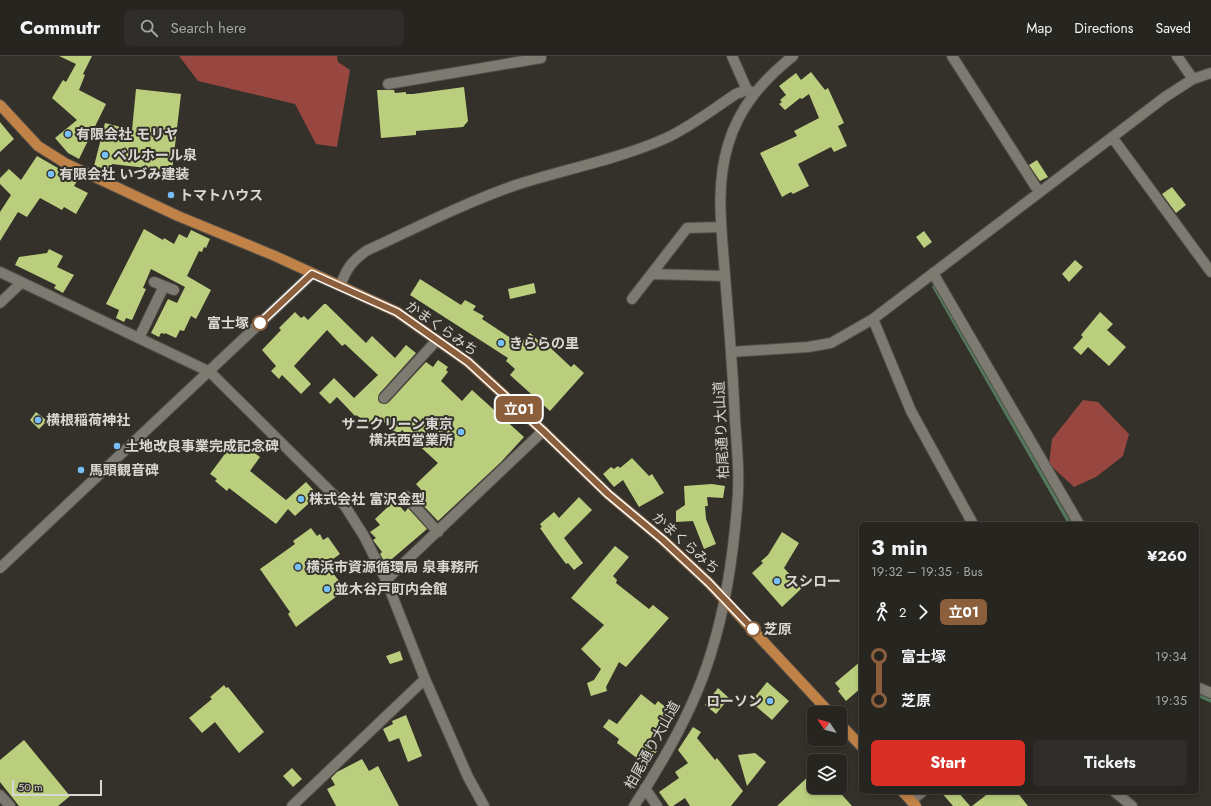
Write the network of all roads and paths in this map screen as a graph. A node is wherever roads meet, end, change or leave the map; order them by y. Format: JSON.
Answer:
{"nodes":[{"id":1,"x":540,"y":56,"type":"edge"},
{"id":2,"x":732,"y":56,"type":"edge"},
{"id":3,"x":793,"y":56,"type":"edge"},
{"id":4,"x":952,"y":56,"type":"edge"},
{"id":5,"x":1177,"y":56,"type":"edge"},
{"id":6,"x":1211,"y":73,"type":"edge"},
{"id":7,"x":1193,"y":79,"type":"junction"},
{"id":8,"x":388,"y":84,"type":"dead end"},
{"id":9,"x":750,"y":92,"type":"junction"},
{"id":10,"x":0,"y":105,"type":"edge"},
{"id":11,"x":1112,"y":137,"type":"junction"},
{"id":12,"x":1039,"y":192,"type":"junction"},
{"id":13,"x":721,"y":227,"type":"junction"},
{"id":14,"x":0,"y":272,"type":"edge"},
{"id":15,"x":1211,"y":272,"type":"edge"},
{"id":16,"x":933,"y":273,"type":"junction"},
{"id":17,"x":312,"y":274,"type":"junction"},
{"id":18,"x":652,"y":274,"type":"junction"},
{"id":19,"x":725,"y":276,"type":"junction"},
{"id":20,"x":21,"y":282,"type":"junction"},
{"id":21,"x":340,"y":286,"type":"junction"},
{"id":22,"x":174,"y":290,"type":"dead end"},
{"id":23,"x":632,"y":299,"type":"dead end"},
{"id":24,"x":0,"y":303,"type":"edge"},
{"id":25,"x":873,"y":319,"type":"junction"},
{"id":26,"x":139,"y":338,"type":"junction"},
{"id":27,"x":437,"y":340,"type":"junction"},
{"id":28,"x":732,"y":352,"type":"junction"},
{"id":29,"x":210,"y":372,"type":"junction"},
{"id":30,"x":390,"y":395,"type":"dead end"},
{"id":31,"x":543,"y":431,"type":"junction"},
{"id":32,"x":406,"y":496,"type":"dead end"},
{"id":33,"x":971,"y":522,"type":"edge"},
{"id":34,"x":1078,"y":522,"type":"edge"},
{"id":35,"x":438,"y":532,"type":"junction"},
{"id":36,"x":0,"y":568,"type":"edge"},
{"id":37,"x":386,"y":580,"type":"junction"},
{"id":38,"x":725,"y":598,"type":"junction"},
{"id":39,"x":425,"y":679,"type":"junction"},
{"id":40,"x":1199,"y":688,"type":"edge"},
{"id":41,"x":1211,"y":693,"type":"edge"},
{"id":42,"x":824,"y":706,"type":"edge"},
{"id":43,"x":847,"y":731,"type":"edge"},
{"id":44,"x":859,"y":744,"type":"edge"},
{"id":45,"x":645,"y":788,"type":"junction"},
{"id":46,"x":905,"y":794,"type":"edge"},
{"id":47,"x":921,"y":794,"type":"edge"},
{"id":48,"x":1117,"y":794,"type":"edge"},
{"id":49,"x":0,"y":795,"type":"edge"},
{"id":50,"x":914,"y":804,"type":"edge"},
{"id":51,"x":10,"y":806,"type":"edge"},
{"id":52,"x":292,"y":806,"type":"edge"},
{"id":53,"x":484,"y":806,"type":"edge"},
{"id":54,"x":634,"y":806,"type":"edge"},
{"id":55,"x":657,"y":806,"type":"edge"},
{"id":56,"x":1132,"y":806,"type":"edge"}],
"edges":[{"from":1,"to":8,"type":"street"},
{"from":2,"to":9,"type":"street"},
{"from":3,"to":9,"type":"street","name":"柏尾通り大山道"},
{"from":4,"to":12,"type":"street"},
{"from":5,"to":7,"type":"street"},
{"from":6,"to":7,"type":"street"},
{"from":7,"to":11,"type":"street"},
{"from":9,"to":13,"type":"street","name":"柏尾通り大山道"},
{"from":9,"to":21,"type":"street"},
{"from":10,"to":17,"type":"main road","name":"かまくらみち"},
{"from":11,"to":12,"type":"street"},
{"from":11,"to":15,"type":"street"},
{"from":12,"to":16,"type":"street"},
{"from":13,"to":18,"type":"street"},
{"from":13,"to":19,"type":"street","name":"柏尾通り大山道"},
{"from":14,"to":20,"type":"street"},
{"from":16,"to":25,"type":"street"},
{"from":16,"to":34,"type":"street"},
{"from":17,"to":21,"type":"main road","name":"かまくらみち"},
{"from":17,"to":29,"type":"street"},
{"from":18,"to":19,"type":"street"},
{"from":18,"to":23,"type":"street"},
{"from":19,"to":28,"type":"street","name":"柏尾通り大山道"},
{"from":20,"to":24,"type":"street"},
{"from":20,"to":26,"type":"street"},
{"from":21,"to":27,"type":"main road","name":"かまくらみち"},
{"from":22,"to":26,"type":"street"},
{"from":25,"to":28,"type":"street"},
{"from":25,"to":33,"type":"street"},
{"from":26,"to":29,"type":"street"},
{"from":27,"to":30,"type":"street"},
{"from":27,"to":31,"type":"main road","name":"かまくらみち"},
{"from":28,"to":38,"type":"street","name":"柏尾通り大山道"},
{"from":29,"to":36,"type":"street"},
{"from":29,"to":37,"type":"street"},
{"from":31,"to":35,"type":"street"},
{"from":31,"to":38,"type":"main road","name":"かまくらみち"},
{"from":32,"to":35,"type":"street"},
{"from":35,"to":37,"type":"street"},
{"from":37,"to":39,"type":"street"},
{"from":38,"to":42,"type":"main road","name":"かまくらみち"},
{"from":38,"to":45,"type":"street","name":"柏尾通り大山道"},
{"from":39,"to":52,"type":"street"},
{"from":39,"to":53,"type":"street"},
{"from":40,"to":41,"type":"street"},
{"from":43,"to":44,"type":"main road"},
{"from":45,"to":54,"type":"street","name":"柏尾通り大山道"},
{"from":45,"to":55,"type":"street"},
{"from":46,"to":50,"type":"main road"},
{"from":47,"to":50,"type":"street"},
{"from":48,"to":56,"type":"street"},
{"from":49,"to":51,"type":"street"}]}
